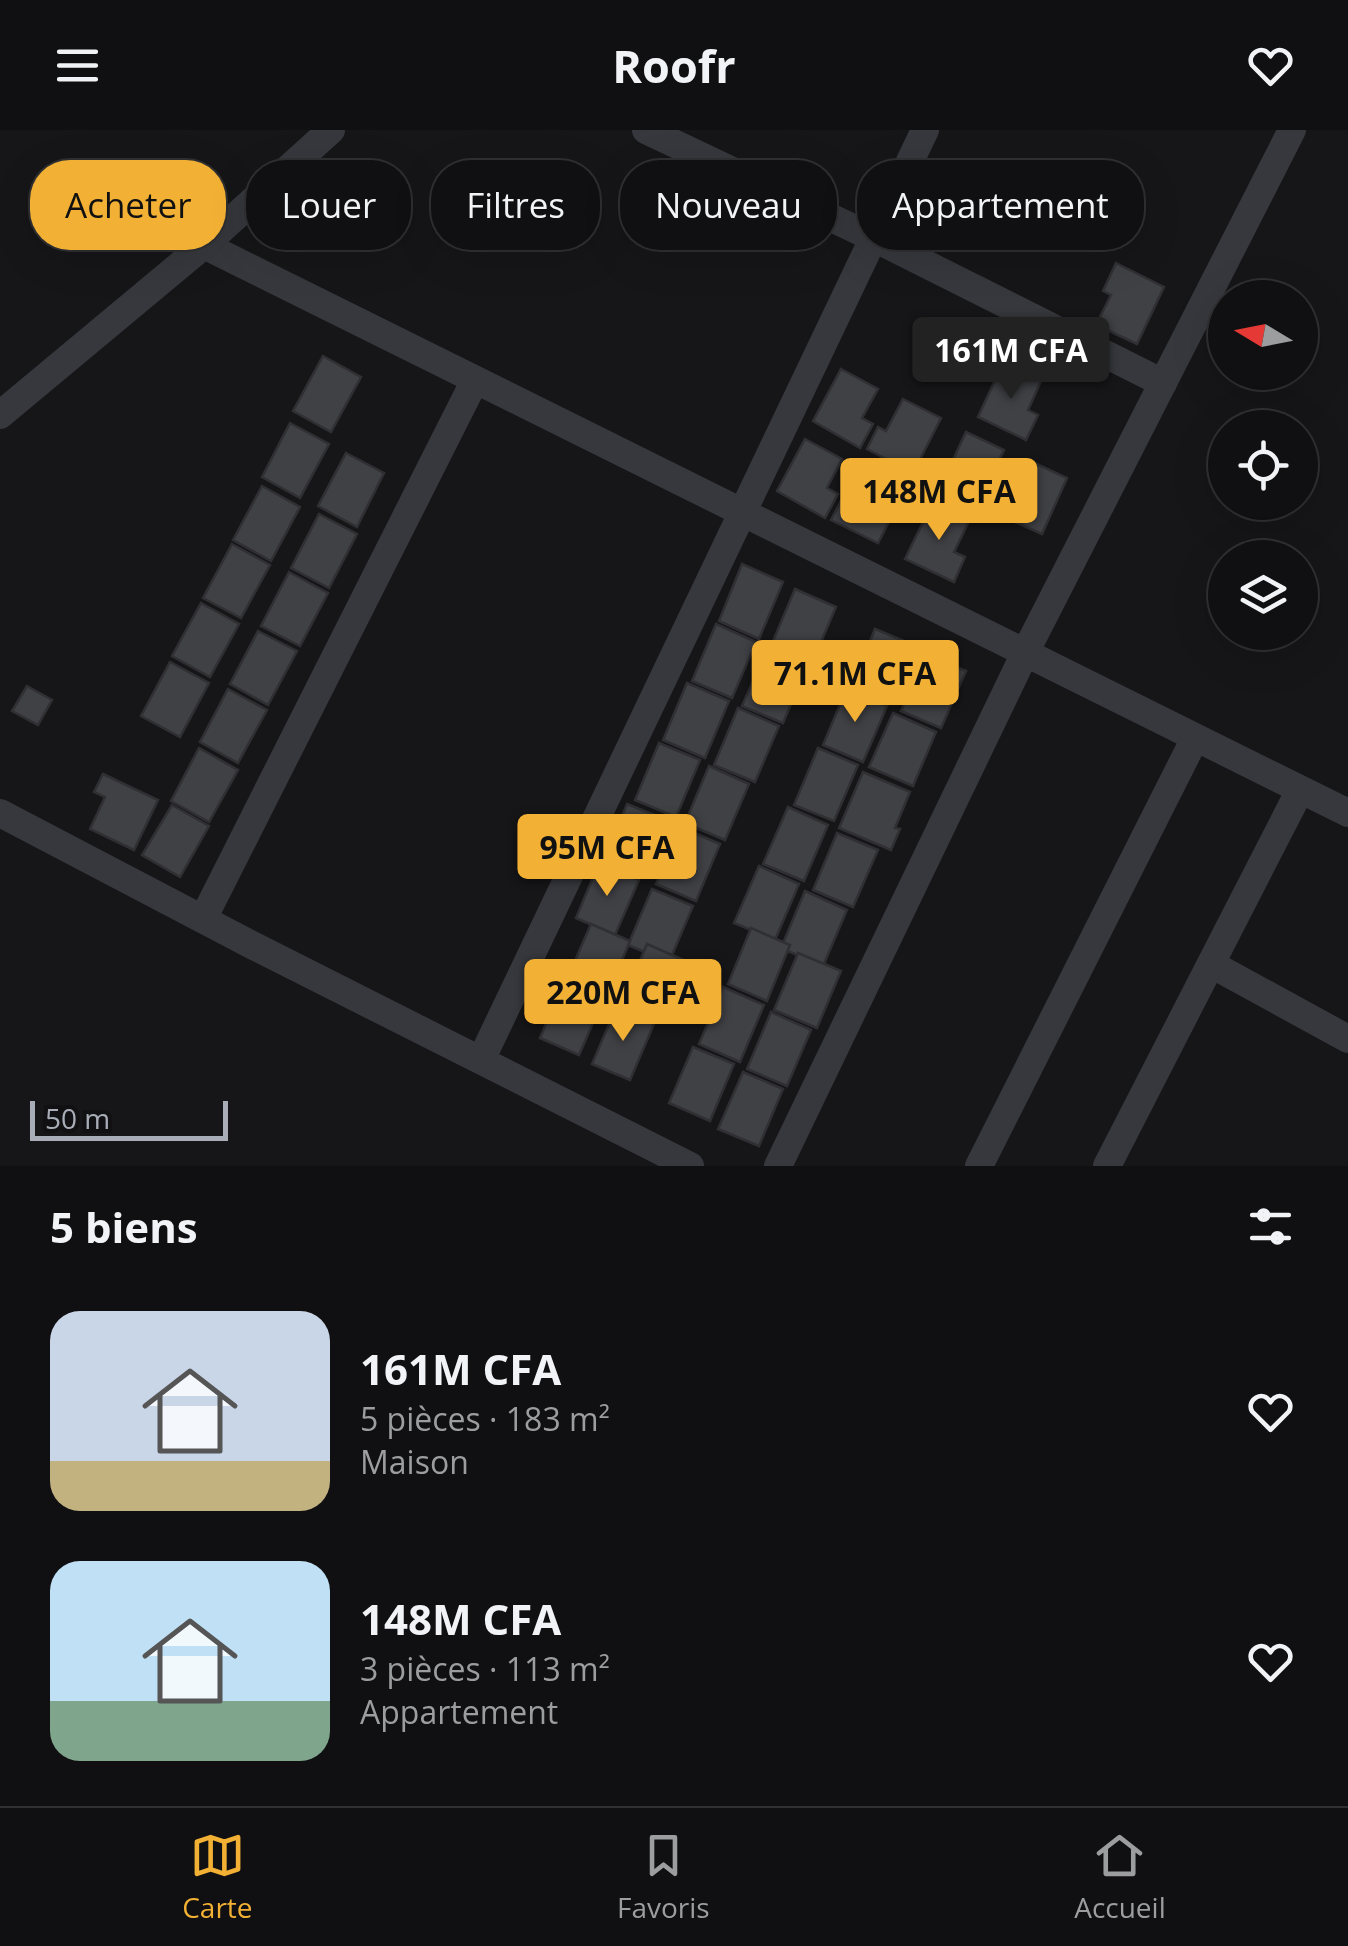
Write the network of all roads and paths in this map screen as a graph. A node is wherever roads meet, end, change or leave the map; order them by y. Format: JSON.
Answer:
{"nodes":[{"id":1,"x":331,"y":130,"type":"edge"},
{"id":2,"x":646,"y":130,"type":"edge"},
{"id":3,"x":926,"y":130,"type":"edge"},
{"id":4,"x":1292,"y":130,"type":"edge"},
{"id":5,"x":912,"y":160,"type":"edge"},
{"id":6,"x":226,"y":225,"type":"edge"},
{"id":7,"x":857,"y":230,"type":"edge"},
{"id":8,"x":198,"y":250,"type":"edge"},
{"id":9,"x":214,"y":250,"type":"edge"},
{"id":10,"x":868,"y":250,"type":"edge"},
{"id":11,"x":898,"y":250,"type":"edge"},
{"id":12,"x":475,"y":380,"type":"junction"},
{"id":13,"x":1164,"y":383,"type":"junction"},
{"id":14,"x":0,"y":414,"type":"edge"},
{"id":15,"x":742,"y":512,"type":"junction"},
{"id":16,"x":1025,"y":654,"type":"junction"},
{"id":17,"x":1195,"y":738,"type":"junction"},
{"id":18,"x":1300,"y":790,"type":"junction"},
{"id":19,"x":0,"y":813,"type":"edge"},
{"id":20,"x":1348,"y":813,"type":"edge"},
{"id":21,"x":203,"y":919,"type":"junction"},
{"id":22,"x":1211,"y":964,"type":"junction"},
{"id":23,"x":1348,"y":1039,"type":"edge"},
{"id":24,"x":481,"y":1060,"type":"junction"},
{"id":25,"x":1115,"y":1163,"type":"edge"},
{"id":26,"x":690,"y":1166,"type":"edge"},
{"id":27,"x":778,"y":1166,"type":"edge"},
{"id":28,"x":979,"y":1166,"type":"edge"}],
"edges":[{"from":1,"to":6,"type":"street"},
{"from":2,"to":7,"type":"street"},
{"from":3,"to":5,"type":"street"},
{"from":4,"to":13,"type":"street"},
{"from":8,"to":14,"type":"street"},
{"from":9,"to":12,"type":"street"},
{"from":10,"to":15,"type":"street"},
{"from":11,"to":13,"type":"street"},
{"from":12,"to":15,"type":"street"},
{"from":12,"to":21,"type":"street"},
{"from":13,"to":16,"type":"street"},
{"from":15,"to":16,"type":"street"},
{"from":15,"to":24,"type":"street"},
{"from":16,"to":17,"type":"street"},
{"from":16,"to":27,"type":"street"},
{"from":17,"to":18,"type":"street"},
{"from":17,"to":28,"type":"street"},
{"from":18,"to":20,"type":"street"},
{"from":18,"to":22,"type":"street"},
{"from":19,"to":21,"type":"street"},
{"from":21,"to":24,"type":"street"},
{"from":22,"to":23,"type":"street"},
{"from":22,"to":25,"type":"street"},
{"from":24,"to":26,"type":"street"}]}
